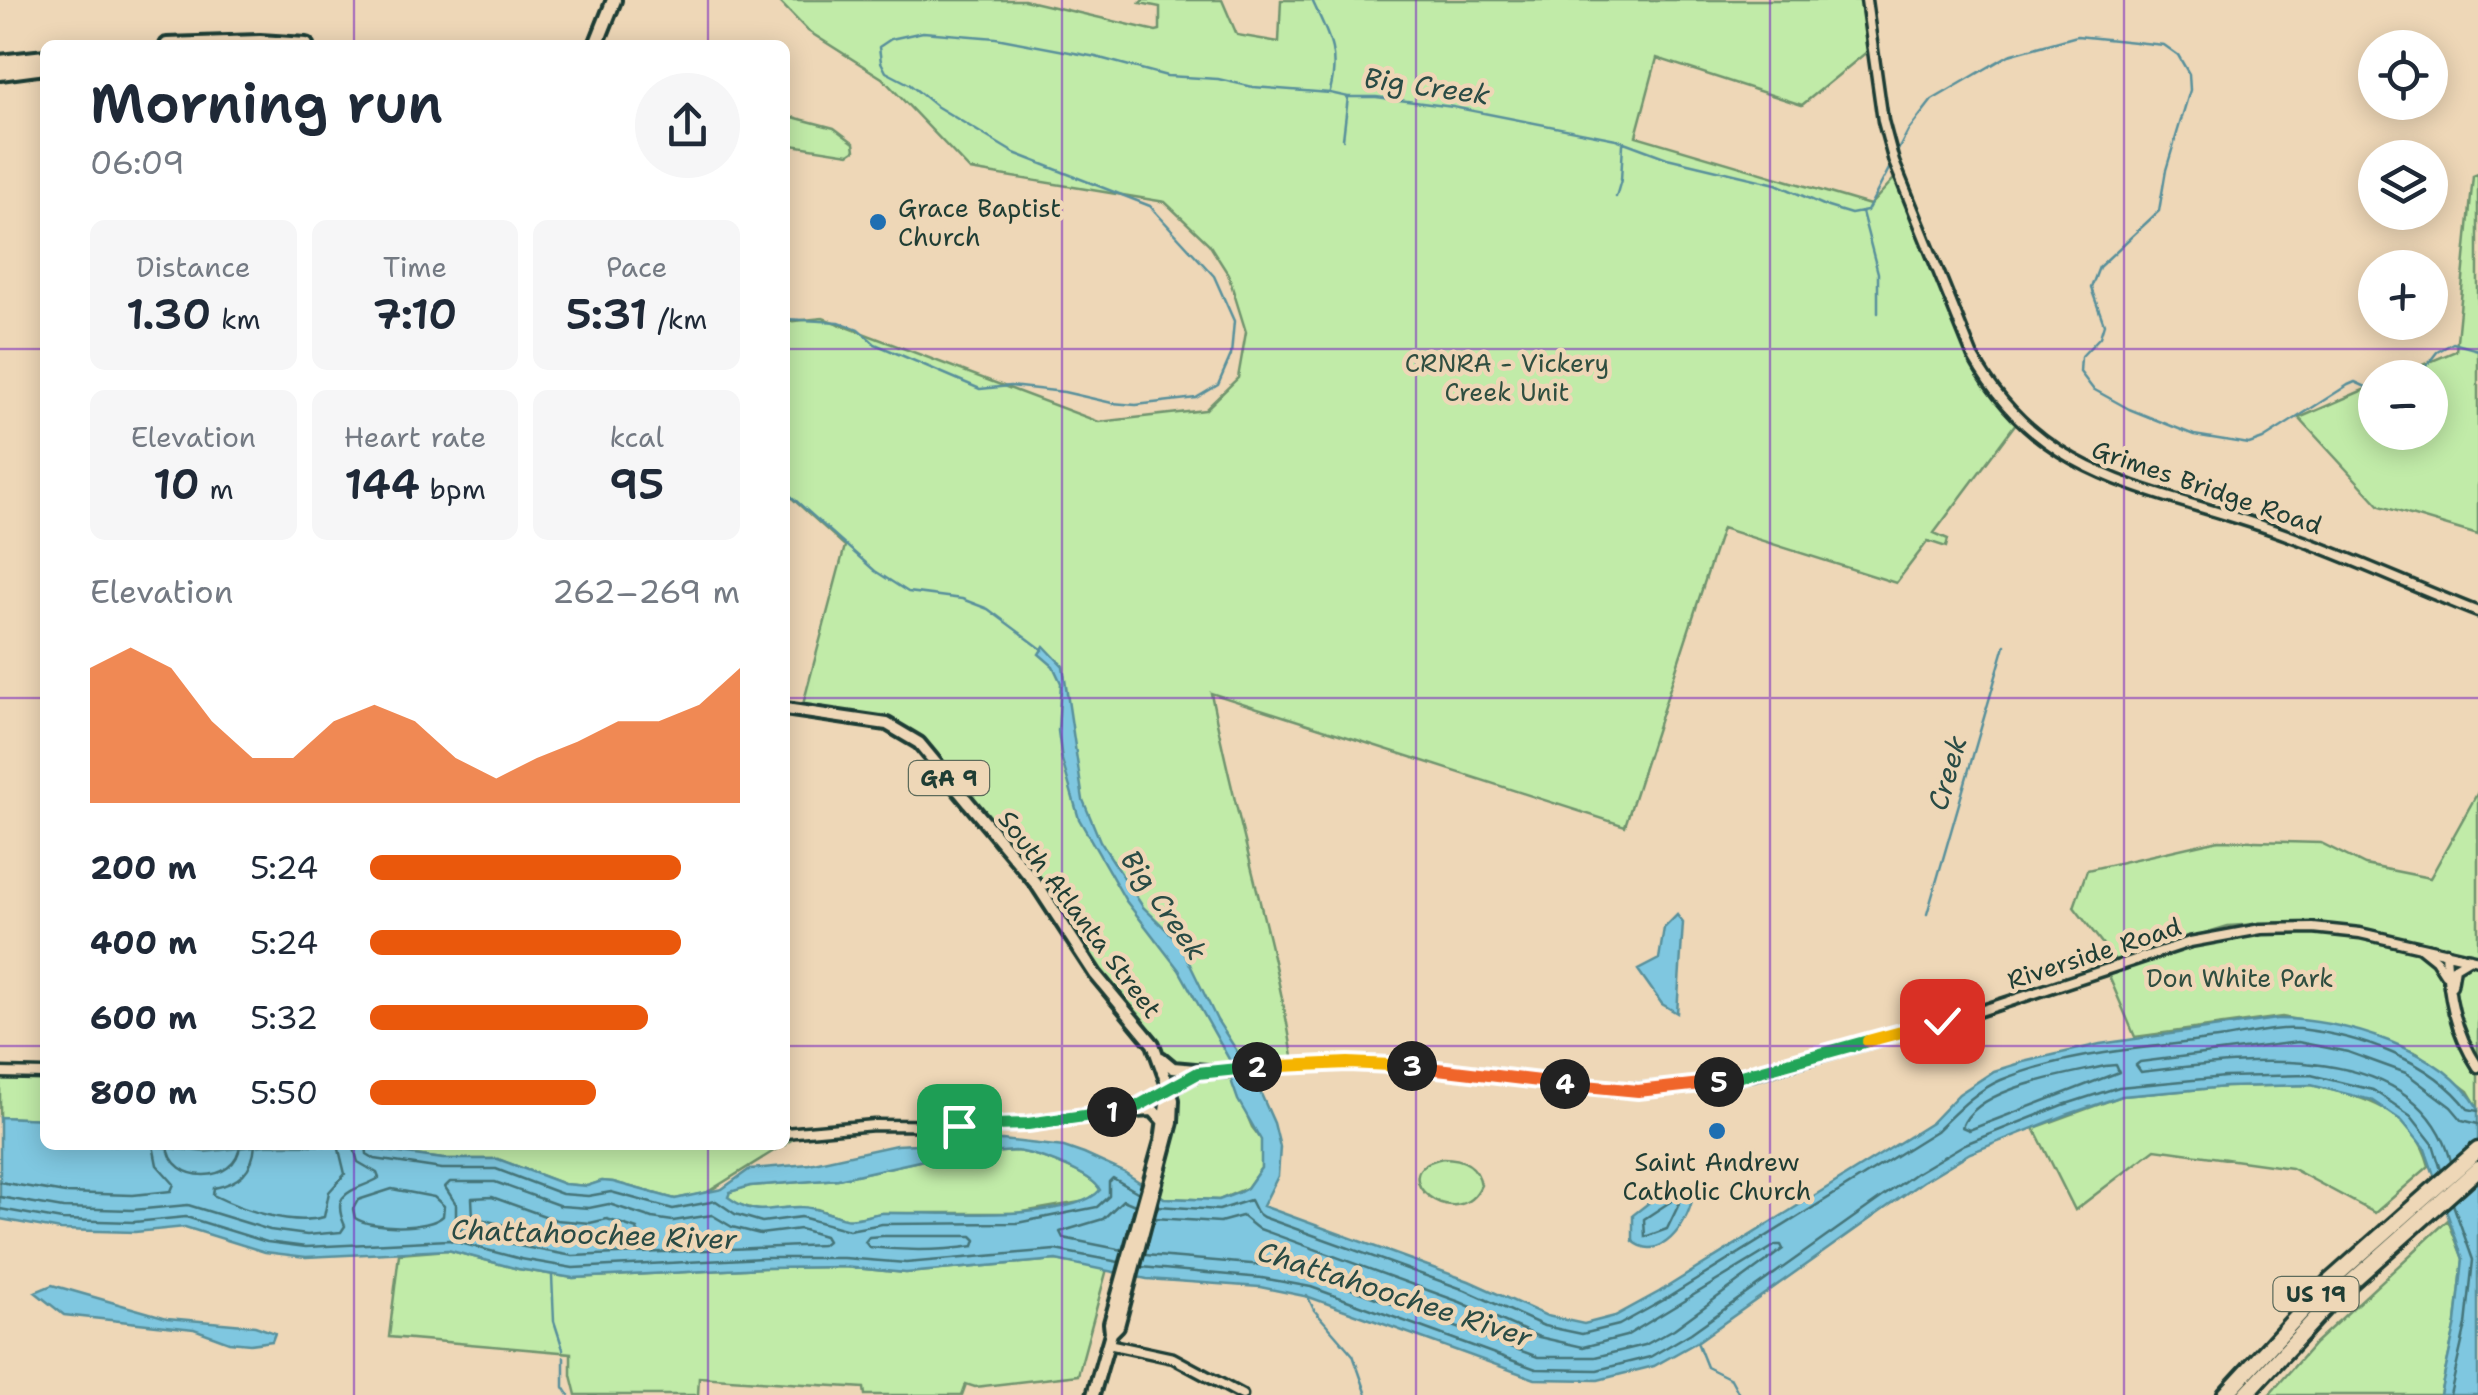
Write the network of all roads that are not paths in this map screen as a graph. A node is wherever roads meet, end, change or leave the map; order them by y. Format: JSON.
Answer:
{"nodes":[{"id":1,"x":614,"y":0,"type":"edge"},
{"id":2,"x":1866,"y":0,"type":"edge"},
{"id":3,"x":598,"y":40,"type":"edge"},
{"id":4,"x":40,"y":58,"type":"edge"},
{"id":5,"x":0,"y":62,"type":"edge"},
{"id":6,"x":40,"y":68,"type":"edge"},
{"id":7,"x":0,"y":72,"type":"edge"},
{"id":8,"x":2478,"y":612,"type":"edge"},
{"id":9,"x":790,"y":709,"type":"edge"},
{"id":10,"x":2417,"y":946,"type":"junction"},
{"id":11,"x":2446,"y":952,"type":"junction"},
{"id":12,"x":2474,"y":959,"type":"edge"},
{"id":13,"x":2448,"y":980,"type":"junction"},
{"id":14,"x":2450,"y":1004,"type":"junction"},
{"id":15,"x":1158,"y":1053,"type":"junction"},
{"id":16,"x":2478,"y":1067,"type":"edge"},
{"id":17,"x":1206,"y":1071,"type":"junction"},
{"id":18,"x":0,"y":1073,"type":"edge"},
{"id":19,"x":40,"y":1074,"type":"edge"},
{"id":20,"x":1168,"y":1089,"type":"junction"},
{"id":21,"x":1114,"y":1112,"type":"junction"},
{"id":22,"x":1164,"y":1125,"type":"junction"},
{"id":23,"x":790,"y":1133,"type":"edge"},
{"id":24,"x":1164,"y":1144,"type":"junction"},
{"id":25,"x":2478,"y":1150,"type":"edge"},
{"id":26,"x":2478,"y":1169,"type":"edge"},
{"id":27,"x":2419,"y":1210,"type":"junction"},
{"id":28,"x":1109,"y":1339,"type":"junction"},
{"id":29,"x":1093,"y":1395,"type":"edge"},
{"id":30,"x":1242,"y":1395,"type":"edge"},
{"id":31,"x":2226,"y":1395,"type":"edge"},
{"id":32,"x":2245,"y":1395,"type":"edge"}],
"edges":[{"from":1,"to":3,"type":"highway"},
{"from":2,"to":8,"type":"street","name":"Grimes Bridge Road"},
{"from":4,"to":5,"type":"highway"},
{"from":6,"to":7,"type":"highway"},
{"from":9,"to":15,"type":"main road","name":"South Atlanta Street","number":"GA 9"},
{"from":10,"to":11,"type":"street","name":"Riverside Road"},
{"from":10,"to":13,"type":"street"},
{"from":10,"to":17,"type":"street","name":"Riverside Road"},
{"from":11,"to":12,"type":"street","name":"Riverside Road"},
{"from":11,"to":13,"type":"street"},
{"from":12,"to":14,"type":"street"},
{"from":13,"to":14,"type":"street"},
{"from":14,"to":16,"type":"street"},
{"from":15,"to":17,"type":"main road"},
{"from":15,"to":20,"type":"main road","name":"South Atlanta Street","number":"GA 9"},
{"from":17,"to":20,"type":"street","name":"Riverside Road"},
{"from":18,"to":19,"type":"street"},
{"from":20,"to":21,"type":"street","name":"Riverside Road"},
{"from":20,"to":22,"type":"main road","name":"South Atlanta Street","number":"GA 9"},
{"from":20,"to":24,"type":"main road","name":"South Atlanta Street","number":"GA 9"},
{"from":21,"to":22,"type":"main road"},
{"from":21,"to":23,"type":"street","name":"Riverside Road"},
{"from":22,"to":24,"type":"main road","name":"South Atlanta Street","number":"GA 9"},
{"from":24,"to":28,"type":"main road","number":"GA 9"},
{"from":25,"to":27,"type":"highway","number":"US 19"},
{"from":26,"to":27,"type":"highway","number":"US 19"},
{"from":27,"to":31,"type":"highway","number":"US 19"},
{"from":27,"to":32,"type":"highway","number":"US 19"},
{"from":28,"to":29,"type":"main road","number":"GA 9"},
{"from":28,"to":30,"type":"street"}]}
